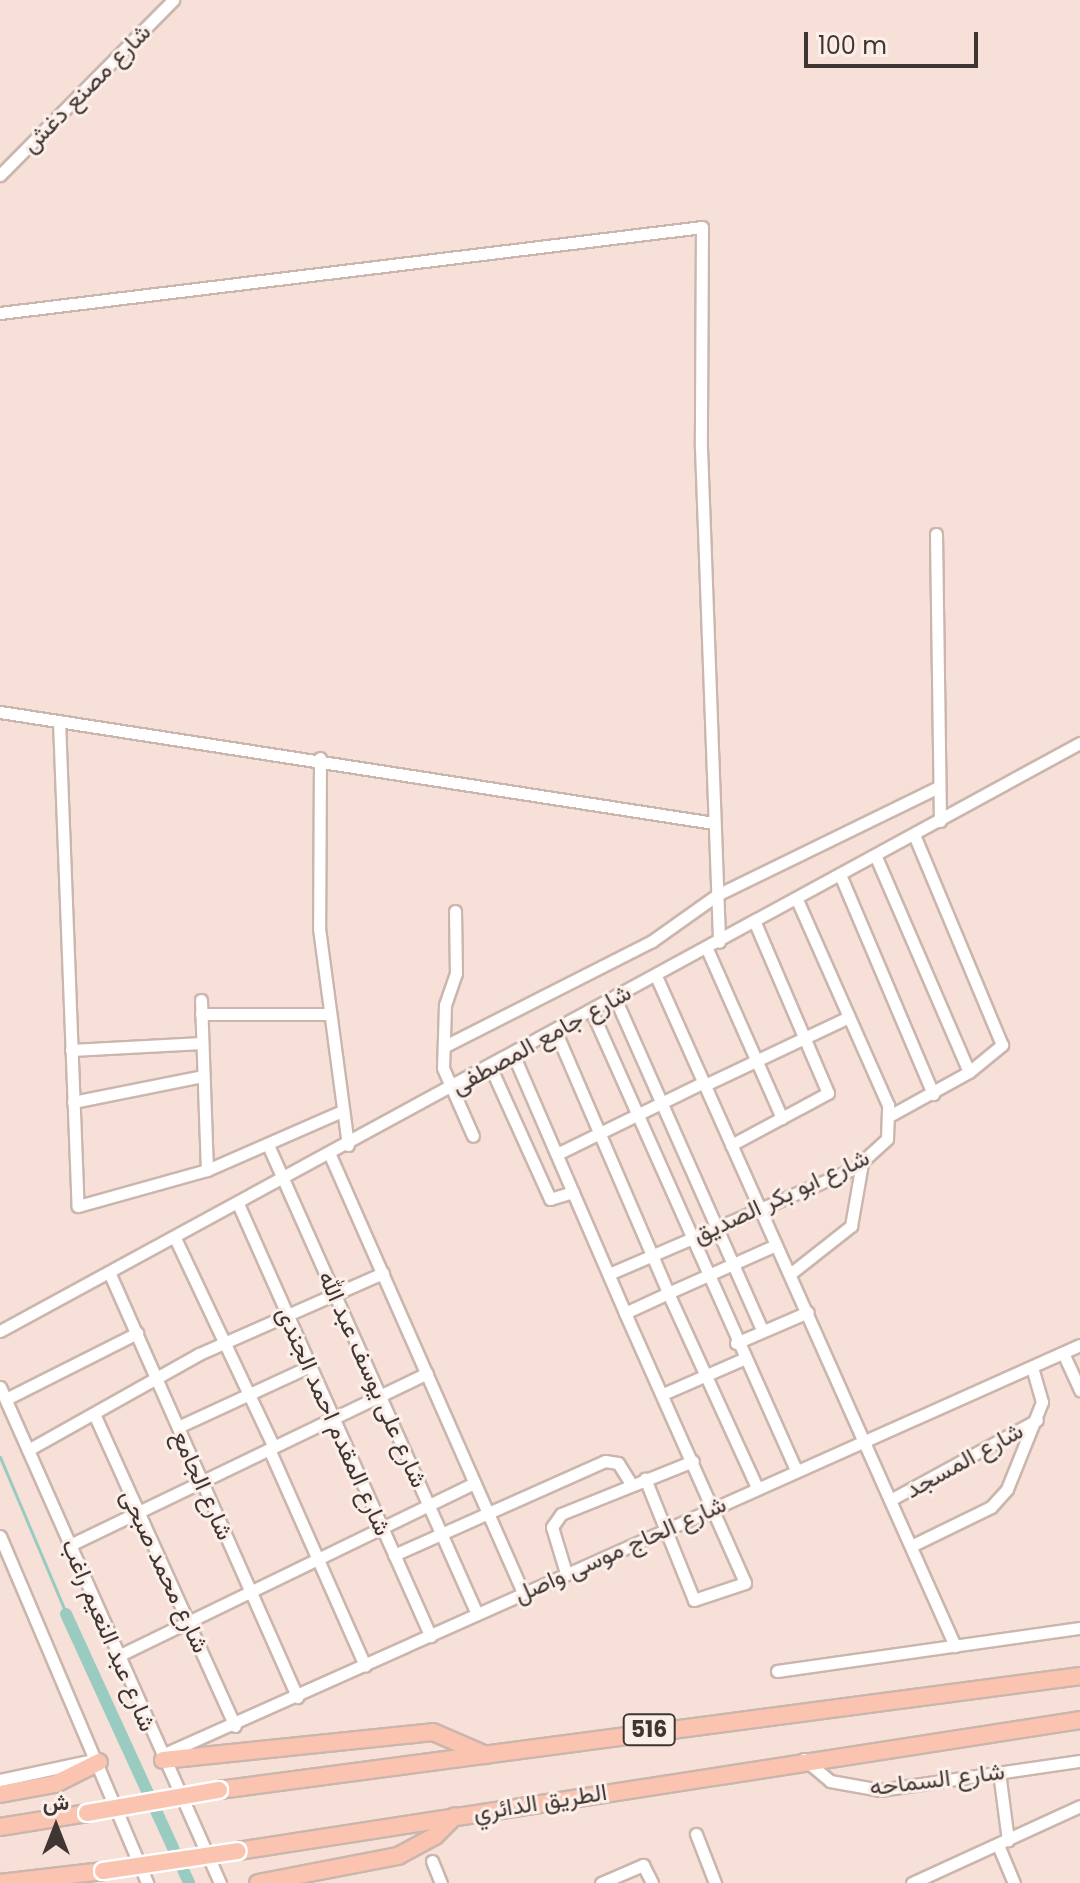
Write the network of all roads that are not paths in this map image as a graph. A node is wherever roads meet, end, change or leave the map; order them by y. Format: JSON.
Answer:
{"nodes":[{"id":1,"x":173,"y":0,"type":"edge"},
{"id":2,"x":0,"y":175,"type":"edge"},
{"id":3,"x":0,"y":313,"type":"edge"},
{"id":4,"x":936,"y":534,"type":"dead end"},
{"id":5,"x":0,"y":712,"type":"edge"},
{"id":6,"x":59,"y":721,"type":"junction"},
{"id":7,"x":1080,"y":743,"type":"edge"},
{"id":8,"x":320,"y":758,"type":"junction"},
{"id":9,"x":938,"y":787,"type":"junction"},
{"id":10,"x":940,"y":821,"type":"junction"},
{"id":11,"x":714,"y":823,"type":"junction"},
{"id":12,"x":914,"y":835,"type":"junction"},
{"id":13,"x":876,"y":857,"type":"junction"},
{"id":14,"x":841,"y":877,"type":"junction"},
{"id":15,"x":717,"y":895,"type":"junction"},
{"id":16,"x":797,"y":900,"type":"junction"},
{"id":17,"x":455,"y":911,"type":"dead end"},
{"id":18,"x":755,"y":923,"type":"junction"},
{"id":19,"x":719,"y":942,"type":"junction"},
{"id":20,"x":707,"y":949,"type":"junction"},
{"id":21,"x":656,"y":976,"type":"junction"},
{"id":22,"x":615,"y":998,"type":"junction"},
{"id":23,"x":201,"y":1000,"type":"dead end"},
{"id":24,"x":591,"y":1010,"type":"junction"},
{"id":25,"x":201,"y":1014,"type":"junction"},
{"id":26,"x":328,"y":1014,"type":"junction"},
{"id":27,"x":849,"y":1017,"type":"junction"},
{"id":28,"x":555,"y":1030,"type":"junction"},
{"id":29,"x":805,"y":1037,"type":"junction"},
{"id":30,"x":202,"y":1043,"type":"junction"},
{"id":31,"x":445,"y":1046,"type":"junction"},
{"id":32,"x":71,"y":1050,"type":"junction"},
{"id":33,"x":513,"y":1054,"type":"junction"},
{"id":34,"x":758,"y":1061,"type":"junction"},
{"id":35,"x":490,"y":1066,"type":"junction"},
{"id":36,"x":969,"y":1072,"type":"junction"},
{"id":37,"x":203,"y":1076,"type":"junction"},
{"id":38,"x":704,"y":1084,"type":"junction"},
{"id":39,"x":451,"y":1088,"type":"junction"},
{"id":40,"x":933,"y":1094,"type":"junction"},
{"id":41,"x":73,"y":1102,"type":"junction"},
{"id":42,"x":659,"y":1104,"type":"junction"},
{"id":43,"x":340,"y":1112,"type":"junction"},
{"id":44,"x":891,"y":1115,"type":"junction"},
{"id":45,"x":634,"y":1117,"type":"junction"},
{"id":46,"x":782,"y":1118,"type":"junction"},
{"id":47,"x":598,"y":1134,"type":"junction"},
{"id":48,"x":473,"y":1136,"type":"dead end"},
{"id":49,"x":268,"y":1145,"type":"junction"},
{"id":50,"x":348,"y":1145,"type":"junction"},
{"id":51,"x":731,"y":1145,"type":"junction"},
{"id":52,"x":557,"y":1154,"type":"junction"},
{"id":53,"x":330,"y":1155,"type":"junction"},
{"id":54,"x":862,"y":1163,"type":"junction"},
{"id":55,"x":207,"y":1170,"type":"junction"},
{"id":56,"x":285,"y":1180,"type":"junction"},
{"id":57,"x":573,"y":1192,"type":"junction"},
{"id":58,"x":239,"y":1206,"type":"junction"},
{"id":59,"x":760,"y":1208,"type":"junction"},
{"id":60,"x":713,"y":1228,"type":"junction"},
{"id":61,"x":175,"y":1238,"type":"junction"},
{"id":62,"x":689,"y":1239,"type":"junction"},
{"id":63,"x":776,"y":1245,"type":"junction"},
{"id":64,"x":651,"y":1256,"type":"junction"},
{"id":65,"x":730,"y":1265,"type":"junction"},
{"id":66,"x":109,"y":1272,"type":"junction"},
{"id":67,"x":383,"y":1273,"type":"junction"},
{"id":68,"x":609,"y":1274,"type":"junction"},
{"id":69,"x":790,"y":1274,"type":"junction"},
{"id":70,"x":706,"y":1276,"type":"junction"},
{"id":71,"x":668,"y":1293,"type":"junction"},
{"id":72,"x":337,"y":1297,"type":"junction"},
{"id":73,"x":808,"y":1312,"type":"junction"},
{"id":74,"x":625,"y":1313,"type":"junction"},
{"id":75,"x":289,"y":1320,"type":"junction"},
{"id":76,"x":762,"y":1330,"type":"junction"},
{"id":77,"x":0,"y":1331,"type":"edge"},
{"id":78,"x":137,"y":1333,"type":"junction"},
{"id":79,"x":736,"y":1343,"type":"junction"},
{"id":80,"x":1080,"y":1345,"type":"edge"},
{"id":81,"x":225,"y":1349,"type":"junction"},
{"id":82,"x":1063,"y":1353,"type":"junction"},
{"id":83,"x":743,"y":1359,"type":"junction"},
{"id":84,"x":310,"y":1366,"type":"junction"},
{"id":85,"x":1032,"y":1367,"type":"junction"},
{"id":86,"x":427,"y":1373,"type":"junction"},
{"id":87,"x":705,"y":1375,"type":"junction"},
{"id":88,"x":157,"y":1380,"type":"junction"},
{"id":89,"x":0,"y":1387,"type":"edge"},
{"id":90,"x":1080,"y":1390,"type":"edge"},
{"id":91,"x":663,"y":1394,"type":"junction"},
{"id":92,"x":248,"y":1395,"type":"junction"},
{"id":93,"x":380,"y":1395,"type":"junction"},
{"id":94,"x":6,"y":1399,"type":"junction"},
{"id":95,"x":95,"y":1416,"type":"junction"},
{"id":96,"x":335,"y":1419,"type":"junction"},
{"id":97,"x":1037,"y":1420,"type":"junction"},
{"id":98,"x":178,"y":1427,"type":"junction"},
{"id":99,"x":866,"y":1439,"type":"junction"},
{"id":100,"x":272,"y":1448,"type":"junction"},
{"id":101,"x":28,"y":1450,"type":"junction"},
{"id":102,"x":693,"y":1461,"type":"junction"},
{"id":103,"x":796,"y":1470,"type":"junction"},
{"id":104,"x":645,"y":1479,"type":"junction"},
{"id":105,"x":202,"y":1481,"type":"junction"},
{"id":106,"x":474,"y":1483,"type":"junction"},
{"id":107,"x":631,"y":1484,"type":"junction"},
{"id":108,"x":757,"y":1487,"type":"junction"},
{"id":109,"x":892,"y":1499,"type":"junction"},
{"id":110,"x":429,"y":1506,"type":"junction"},
{"id":111,"x":713,"y":1507,"type":"junction"},
{"id":112,"x":487,"y":1511,"type":"junction"},
{"id":113,"x":139,"y":1514,"type":"junction"},
{"id":114,"x":666,"y":1528,"type":"junction"},
{"id":115,"x":383,"y":1529,"type":"junction"},
{"id":116,"x":441,"y":1532,"type":"junction"},
{"id":117,"x":0,"y":1536,"type":"edge"},
{"id":118,"x":70,"y":1545,"type":"junction"},
{"id":119,"x":911,"y":1546,"type":"junction"},
{"id":120,"x":394,"y":1555,"type":"junction"},
{"id":121,"x":319,"y":1560,"type":"junction"},
{"id":122,"x":566,"y":1573,"type":"junction"},
{"id":123,"x":523,"y":1593,"type":"junction"},
{"id":124,"x":251,"y":1594,"type":"junction"},
{"id":125,"x":477,"y":1614,"type":"junction"},
{"id":126,"x":190,"y":1626,"type":"junction"},
{"id":127,"x":1080,"y":1628,"type":"edge"},
{"id":128,"x":430,"y":1636,"type":"junction"},
{"id":129,"x":955,"y":1646,"type":"junction"},
{"id":130,"x":118,"y":1656,"type":"junction"},
{"id":131,"x":365,"y":1666,"type":"junction"},
{"id":132,"x":777,"y":1671,"type":"dead end"},
{"id":133,"x":1080,"y":1676,"type":"edge"},
{"id":134,"x":297,"y":1697,"type":"junction"},
{"id":135,"x":1080,"y":1720,"type":"edge"},
{"id":136,"x":235,"y":1726,"type":"junction"},
{"id":137,"x":486,"y":1755,"type":"junction"},
{"id":138,"x":162,"y":1758,"type":"junction"},
{"id":139,"x":804,"y":1759,"type":"junction"},
{"id":140,"x":98,"y":1760,"type":"junction"},
{"id":141,"x":1080,"y":1761,"type":"edge"},
{"id":142,"x":999,"y":1772,"type":"junction"},
{"id":143,"x":0,"y":1780,"type":"edge"},
{"id":144,"x":0,"y":1794,"type":"edge"},
{"id":145,"x":1080,"y":1806,"type":"edge"},
{"id":146,"x":455,"y":1816,"type":"junction"},
{"id":147,"x":0,"y":1827,"type":"edge"},
{"id":148,"x":696,"y":1834,"type":"dead end"},
{"id":149,"x":1003,"y":1843,"type":"junction"},
{"id":150,"x":432,"y":1861,"type":"dead end"},
{"id":151,"x":0,"y":1883,"type":"edge"},
{"id":152,"x":147,"y":1883,"type":"edge"},
{"id":153,"x":220,"y":1883,"type":"edge"},
{"id":154,"x":258,"y":1883,"type":"edge"},
{"id":155,"x":441,"y":1883,"type":"edge"},
{"id":156,"x":601,"y":1883,"type":"edge"},
{"id":157,"x":652,"y":1883,"type":"edge"},
{"id":158,"x":715,"y":1883,"type":"edge"},
{"id":159,"x":912,"y":1883,"type":"edge"},
{"id":160,"x":1014,"y":1883,"type":"edge"}],
"edges":[{"from":1,"to":2,"type":"street","name":"شارع مصنع دغش"},
{"from":3,"to":11,"type":"street"},
{"from":4,"to":9,"type":"street"},
{"from":5,"to":6,"type":"street"},
{"from":6,"to":8,"type":"street"},
{"from":6,"to":32,"type":"street"},
{"from":7,"to":10,"type":"street","name":"شارع جامع المصطفى"},
{"from":8,"to":11,"type":"street"},
{"from":8,"to":26,"type":"street"},
{"from":9,"to":10,"type":"street"},
{"from":9,"to":15,"type":"street"},
{"from":10,"to":12,"type":"street","name":"شارع جامع المصطفى"},
{"from":11,"to":15,"type":"street"},
{"from":12,"to":13,"type":"street","name":"شارع جامع المصطفى"},
{"from":12,"to":36,"type":"street"},
{"from":13,"to":14,"type":"street","name":"شارع جامع المصطفى"},
{"from":13,"to":36,"type":"street"},
{"from":14,"to":16,"type":"street","name":"شارع جامع المصطفى"},
{"from":14,"to":40,"type":"street"},
{"from":15,"to":19,"type":"street"},
{"from":15,"to":31,"type":"street"},
{"from":16,"to":18,"type":"street","name":"شارع جامع المصطفى"},
{"from":16,"to":27,"type":"street"},
{"from":17,"to":31,"type":"street"},
{"from":18,"to":19,"type":"street","name":"شارع جامع المصطفى"},
{"from":18,"to":29,"type":"street"},
{"from":19,"to":20,"type":"street","name":"شارع جامع المصطفى"},
{"from":20,"to":21,"type":"street","name":"شارع جامع المصطفى"},
{"from":20,"to":34,"type":"street"},
{"from":21,"to":22,"type":"street","name":"شارع جامع المصطفى"},
{"from":21,"to":38,"type":"street"},
{"from":22,"to":24,"type":"street","name":"شارع جامع المصطفى"},
{"from":22,"to":42,"type":"street"},
{"from":23,"to":25,"type":"street"},
{"from":24,"to":28,"type":"street","name":"شارع جامع المصطفى"},
{"from":24,"to":45,"type":"street"},
{"from":25,"to":26,"type":"street"},
{"from":25,"to":30,"type":"street"},
{"from":26,"to":43,"type":"street"},
{"from":27,"to":29,"type":"street"},
{"from":27,"to":44,"type":"street"},
{"from":28,"to":33,"type":"street","name":"شارع جامع المصطفى"},
{"from":28,"to":47,"type":"street"},
{"from":29,"to":34,"type":"street"},
{"from":29,"to":46,"type":"street"},
{"from":30,"to":32,"type":"street"},
{"from":30,"to":37,"type":"street"},
{"from":31,"to":39,"type":"street"},
{"from":32,"to":41,"type":"street"},
{"from":33,"to":35,"type":"street","name":"شارع جامع المصطفى"},
{"from":33,"to":52,"type":"street"},
{"from":34,"to":38,"type":"street"},
{"from":34,"to":46,"type":"street"},
{"from":35,"to":39,"type":"street","name":"شارع جامع المصطفى"},
{"from":35,"to":57,"type":"street"},
{"from":36,"to":40,"type":"street"},
{"from":37,"to":41,"type":"street"},
{"from":37,"to":55,"type":"street"},
{"from":38,"to":42,"type":"street"},
{"from":38,"to":51,"type":"street"},
{"from":39,"to":48,"type":"street"},
{"from":39,"to":50,"type":"street","name":"شارع جامع المصطفى"},
{"from":40,"to":44,"type":"street"},
{"from":41,"to":55,"type":"street"},
{"from":42,"to":45,"type":"street"},
{"from":42,"to":60,"type":"street"},
{"from":43,"to":49,"type":"street"},
{"from":43,"to":50,"type":"street"},
{"from":44,"to":54,"type":"street","name":"شارع ابو بكر الصديق"},
{"from":45,"to":47,"type":"street"},
{"from":45,"to":62,"type":"street"},
{"from":46,"to":51,"type":"street"},
{"from":47,"to":52,"type":"street"},
{"from":47,"to":64,"type":"street"},
{"from":49,"to":55,"type":"street"},
{"from":49,"to":56,"type":"street","name":"شارع على يوسف عبد الله"},
{"from":50,"to":53,"type":"street","name":"شارع جامع المصطفى"},
{"from":51,"to":59,"type":"street"},
{"from":52,"to":57,"type":"street"},
{"from":53,"to":56,"type":"street","name":"شارع جامع المصطفى"},
{"from":53,"to":67,"type":"street"},
{"from":54,"to":59,"type":"street","name":"شارع ابو بكر الصديق"},
{"from":54,"to":69,"type":"street"},
{"from":56,"to":58,"type":"street","name":"شارع جامع المصطفى"},
{"from":56,"to":72,"type":"street","name":"شارع على يوسف عبد الله"},
{"from":57,"to":68,"type":"street"},
{"from":58,"to":61,"type":"street","name":"شارع جامع المصطفى"},
{"from":58,"to":75,"type":"street","name":"شارع المقدم احمد الجندى"},
{"from":59,"to":60,"type":"street","name":"شارع ابو بكر الصديق"},
{"from":59,"to":63,"type":"street"},
{"from":60,"to":62,"type":"street","name":"شارع ابو بكر الصديق"},
{"from":60,"to":65,"type":"street"},
{"from":61,"to":66,"type":"street","name":"شارع جامع المصطفى"},
{"from":61,"to":81,"type":"street"},
{"from":62,"to":64,"type":"street","name":"شارع ابو بكر الصديق"},
{"from":62,"to":70,"type":"street"},
{"from":63,"to":65,"type":"street"},
{"from":63,"to":69,"type":"street"},
{"from":64,"to":68,"type":"street","name":"شارع ابو بكر الصديق"},
{"from":64,"to":71,"type":"street"},
{"from":65,"to":70,"type":"street"},
{"from":65,"to":76,"type":"street"},
{"from":66,"to":77,"type":"street","name":"شارع جامع المصطفى"},
{"from":66,"to":78,"type":"street","name":"شارع الجامع"},
{"from":67,"to":72,"type":"street"},
{"from":67,"to":86,"type":"street"},
{"from":68,"to":74,"type":"street"},
{"from":69,"to":73,"type":"street"},
{"from":70,"to":71,"type":"street"},
{"from":70,"to":79,"type":"street"},
{"from":71,"to":74,"type":"street"},
{"from":71,"to":87,"type":"street"},
{"from":72,"to":75,"type":"street"},
{"from":72,"to":93,"type":"street","name":"شارع على يوسف عبد الله"},
{"from":73,"to":76,"type":"street"},
{"from":73,"to":99,"type":"street"},
{"from":74,"to":91,"type":"street"},
{"from":75,"to":81,"type":"street"},
{"from":75,"to":84,"type":"street","name":"شارع المقدم احمد الجندى"},
{"from":76,"to":79,"type":"street"},
{"from":78,"to":88,"type":"street","name":"شارع الجامع"},
{"from":78,"to":94,"type":"street"},
{"from":79,"to":83,"type":"street"},
{"from":80,"to":82,"type":"street","name":"شارع الحاج موسى واصل"},
{"from":81,"to":88,"type":"street"},
{"from":81,"to":92,"type":"street"},
{"from":82,"to":85,"type":"street","name":"شارع الحاج موسى واصل"},
{"from":82,"to":90,"type":"street"},
{"from":83,"to":87,"type":"street"},
{"from":83,"to":103,"type":"street"},
{"from":84,"to":92,"type":"street"},
{"from":84,"to":96,"type":"street","name":"شارع المقدم احمد الجندى"},
{"from":85,"to":97,"type":"street"},
{"from":85,"to":99,"type":"street","name":"شارع الحاج موسى واصل"},
{"from":86,"to":93,"type":"street"},
{"from":86,"to":106,"type":"street"},
{"from":87,"to":91,"type":"street"},
{"from":87,"to":108,"type":"street"},
{"from":88,"to":95,"type":"street"},
{"from":88,"to":98,"type":"street","name":"شارع الجامع"},
{"from":89,"to":94,"type":"street","name":"شارع عبد النعيم راغب"},
{"from":91,"to":102,"type":"street"},
{"from":92,"to":98,"type":"street"},
{"from":92,"to":100,"type":"street"},
{"from":93,"to":96,"type":"street"},
{"from":93,"to":110,"type":"street","name":"شارع على يوسف عبد الله"},
{"from":94,"to":101,"type":"street","name":"شارع عبد النعيم راغب"},
{"from":95,"to":101,"type":"street"},
{"from":95,"to":113,"type":"street","name":"شارع محمد صبحى"},
{"from":96,"to":100,"type":"street"},
{"from":96,"to":115,"type":"street","name":"شارع المقدم احمد الجندى"},
{"from":97,"to":109,"type":"street","name":"شارع المسجد"},
{"from":97,"to":119,"type":"street"},
{"from":98,"to":105,"type":"street","name":"شارع الجامع"},
{"from":99,"to":103,"type":"street","name":"شارع الحاج موسى واصل"},
{"from":99,"to":109,"type":"street"},
{"from":100,"to":105,"type":"street"},
{"from":100,"to":121,"type":"street"},
{"from":101,"to":118,"type":"street","name":"شارع عبد النعيم راغب"},
{"from":102,"to":104,"type":"street"},
{"from":102,"to":111,"type":"street"},
{"from":103,"to":108,"type":"street","name":"شارع الحاج موسى واصل"},
{"from":104,"to":107,"type":"street"},
{"from":104,"to":114,"type":"street"},
{"from":105,"to":113,"type":"street"},
{"from":105,"to":124,"type":"street","name":"شارع الجامع"},
{"from":106,"to":110,"type":"street"},
{"from":106,"to":112,"type":"street"},
{"from":107,"to":112,"type":"street"},
{"from":107,"to":122,"type":"street"},
{"from":108,"to":111,"type":"street","name":"شارع الحاج موسى واصل"},
{"from":109,"to":119,"type":"street"},
{"from":110,"to":115,"type":"street"},
{"from":110,"to":116,"type":"street","name":"شارع على يوسف عبد الله"},
{"from":111,"to":114,"type":"street","name":"شارع الحاج موسى واصل"},
{"from":111,"to":114,"type":"street"},
{"from":112,"to":116,"type":"street"},
{"from":112,"to":123,"type":"street"},
{"from":113,"to":118,"type":"street"},
{"from":113,"to":126,"type":"street","name":"شارع محمد صبحى"},
{"from":114,"to":122,"type":"street","name":"شارع الحاج موسى واصل"},
{"from":115,"to":120,"type":"street","name":"شارع المقدم احمد الجندى"},
{"from":115,"to":121,"type":"street"},
{"from":116,"to":120,"type":"street"},
{"from":116,"to":125,"type":"street","name":"شارع على يوسف عبد الله"},
{"from":117,"to":140,"type":"street"},
{"from":118,"to":130,"type":"street","name":"شارع عبد النعيم راغب"},
{"from":119,"to":129,"type":"street"},
{"from":120,"to":128,"type":"street","name":"شارع المقدم احمد الجندى"},
{"from":121,"to":124,"type":"street"},
{"from":121,"to":131,"type":"street"},
{"from":122,"to":123,"type":"street","name":"شارع الحاج موسى واصل"},
{"from":123,"to":125,"type":"street","name":"شارع الحاج موسى واصل"},
{"from":124,"to":126,"type":"street"},
{"from":124,"to":134,"type":"street","name":"شارع الجامع"},
{"from":125,"to":128,"type":"street","name":"شارع الحاج موسى واصل"},
{"from":126,"to":130,"type":"street"},
{"from":126,"to":136,"type":"street","name":"شارع محمد صبحى"},
{"from":127,"to":129,"type":"street"},
{"from":128,"to":131,"type":"street","name":"شارع الحاج موسى واصل"},
{"from":129,"to":132,"type":"street"},
{"from":130,"to":138,"type":"street","name":"شارع عبد النعيم راغب"},
{"from":131,"to":134,"type":"street","name":"شارع الحاج موسى واصل"},
{"from":133,"to":137,"type":"highway","number":"516"},
{"from":134,"to":136,"type":"street","name":"شارع الحاج موسى واصل"},
{"from":135,"to":139,"type":"highway","name":"الطريق الدائري","number":"516"},
{"from":136,"to":138,"type":"street","name":"شارع الحاج موسى واصل"},
{"from":137,"to":138,"type":"highway"},
{"from":137,"to":147,"type":"highway","number":"516","bridge":true},
{"from":138,"to":153,"type":"street","name":"شارع عبد النعيم راغب"},
{"from":139,"to":142,"type":"street","name":"شارع السماحه"},
{"from":139,"to":146,"type":"highway","name":"الطريق الدائري","number":"516"},
{"from":140,"to":143,"type":"street"},
{"from":140,"to":144,"type":"highway"},
{"from":140,"to":152,"type":"street"},
{"from":141,"to":142,"type":"street","name":"شارع السماحه"},
{"from":142,"to":149,"type":"street"},
{"from":145,"to":149,"type":"street"},
{"from":146,"to":151,"type":"highway","name":"الطريق الدائري","number":"516","bridge":true},
{"from":146,"to":154,"type":"highway"},
{"from":148,"to":158,"type":"street"},
{"from":149,"to":159,"type":"street"},
{"from":149,"to":160,"type":"street"},
{"from":150,"to":155,"type":"street"},
{"from":156,"to":157,"type":"street"}]}
